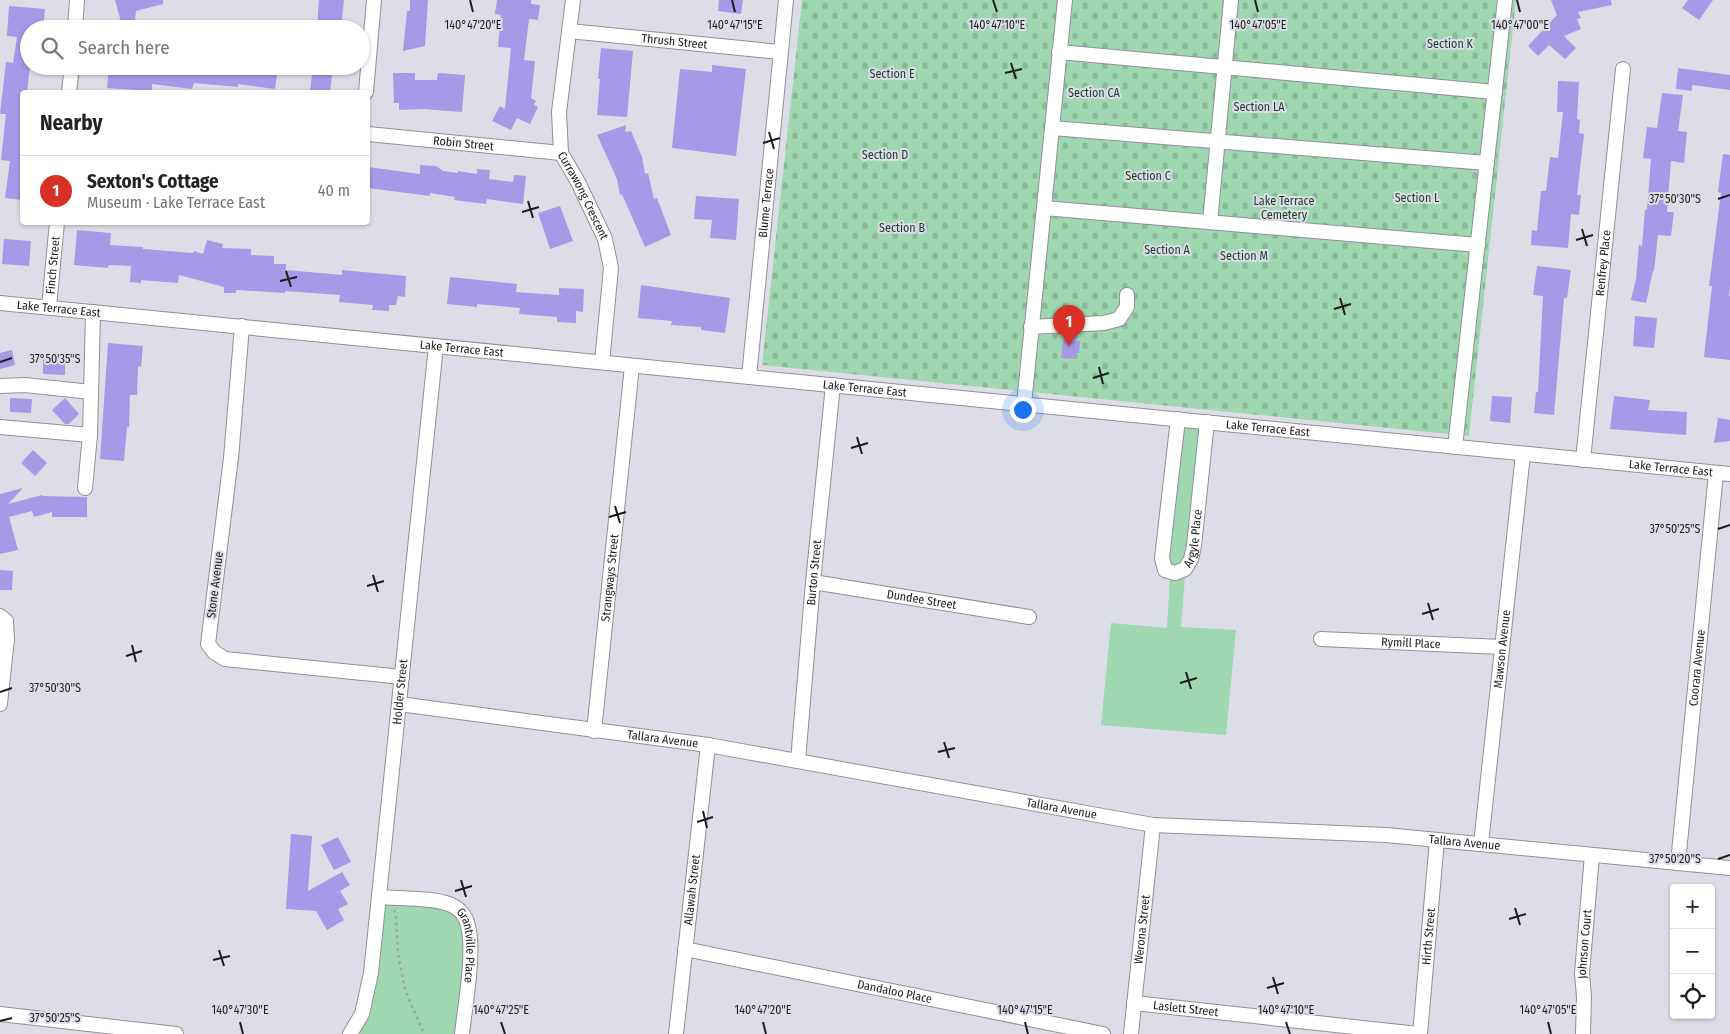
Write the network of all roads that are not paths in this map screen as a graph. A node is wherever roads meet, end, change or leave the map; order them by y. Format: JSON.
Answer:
{"nodes":[{"id":1,"x":77,"y":0,"type":"edge"},
{"id":2,"x":374,"y":0,"type":"edge"},
{"id":3,"x":573,"y":0,"type":"edge"},
{"id":4,"x":786,"y":0,"type":"edge"},
{"id":5,"x":1065,"y":0,"type":"edge"},
{"id":6,"x":1231,"y":0,"type":"edge"},
{"id":7,"x":1505,"y":0,"type":"edge"},
{"id":8,"x":76,"y":20,"type":"edge"},
{"id":9,"x":569,"y":32,"type":"junction"},
{"id":10,"x":370,"y":46,"type":"edge"},
{"id":11,"x":780,"y":52,"type":"junction"},
{"id":12,"x":1060,"y":52,"type":"junction"},
{"id":13,"x":1224,"y":67,"type":"junction"},
{"id":14,"x":1623,"y":68,"type":"dead end"},
{"id":15,"x":71,"y":75,"type":"edge"},
{"id":16,"x":367,"y":75,"type":"edge"},
{"id":17,"x":70,"y":90,"type":"edge"},
{"id":18,"x":366,"y":90,"type":"edge"},
{"id":19,"x":1495,"y":92,"type":"junction"},
{"id":20,"x":1052,"y":128,"type":"junction"},
{"id":21,"x":370,"y":134,"type":"edge"},
{"id":22,"x":1217,"y":141,"type":"junction"},
{"id":23,"x":561,"y":153,"type":"junction"},
{"id":24,"x":1487,"y":163,"type":"junction"},
{"id":25,"x":1044,"y":208,"type":"junction"},
{"id":26,"x":1210,"y":222,"type":"junction"},
{"id":27,"x":57,"y":225,"type":"edge"},
{"id":28,"x":1478,"y":245,"type":"junction"},
{"id":29,"x":1127,"y":295,"type":"dead end"},
{"id":30,"x":0,"y":303,"type":"edge"},
{"id":31,"x":48,"y":307,"type":"junction"},
{"id":32,"x":93,"y":312,"type":"junction"},
{"id":33,"x":242,"y":326,"type":"junction"},
{"id":34,"x":1031,"y":327,"type":"junction"},
{"id":35,"x":436,"y":346,"type":"junction"},
{"id":36,"x":602,"y":362,"type":"junction"},
{"id":37,"x":632,"y":366,"type":"junction"},
{"id":38,"x":749,"y":377,"type":"junction"},
{"id":39,"x":833,"y":385,"type":"junction"},
{"id":40,"x":0,"y":386,"type":"edge"},
{"id":41,"x":91,"y":392,"type":"junction"},
{"id":42,"x":1024,"y":404,"type":"junction"},
{"id":43,"x":1178,"y":419,"type":"junction"},
{"id":44,"x":1207,"y":422,"type":"junction"},
{"id":45,"x":0,"y":427,"type":"edge"},
{"id":46,"x":90,"y":435,"type":"junction"},
{"id":47,"x":1455,"y":447,"type":"junction"},
{"id":48,"x":1523,"y":454,"type":"junction"},
{"id":49,"x":1583,"y":460,"type":"junction"},
{"id":50,"x":1723,"y":474,"type":"edge"},
{"id":51,"x":85,"y":488,"type":"dead end"},
{"id":52,"x":813,"y":582,"type":"junction"},
{"id":53,"x":1029,"y":617,"type":"dead end"},
{"id":54,"x":3,"y":619,"type":"edge"},
{"id":55,"x":1321,"y":639,"type":"dead end"},
{"id":56,"x":1502,"y":646,"type":"junction"},
{"id":57,"x":402,"y":677,"type":"junction"},
{"id":58,"x":0,"y":704,"type":"edge"},
{"id":59,"x":399,"y":704,"type":"junction"},
{"id":60,"x":594,"y":730,"type":"junction"},
{"id":61,"x":708,"y":745,"type":"junction"},
{"id":62,"x":798,"y":761,"type":"junction"},
{"id":63,"x":1153,"y":825,"type":"junction"},
{"id":64,"x":1438,"y":840,"type":"junction"},
{"id":65,"x":1481,"y":844,"type":"junction"},
{"id":66,"x":1592,"y":854,"type":"junction"},
{"id":67,"x":1678,"y":863,"type":"junction"},
{"id":68,"x":1730,"y":868,"type":"edge"},
{"id":69,"x":384,"y":898,"type":"junction"},
{"id":70,"x":685,"y":949,"type":"junction"},
{"id":71,"x":1134,"y":1003,"type":"junction"},
{"id":72,"x":0,"y":1014,"type":"edge"},
{"id":73,"x":157,"y":1033,"type":"edge"},
{"id":74,"x":176,"y":1034,"type":"edge"},
{"id":75,"x":350,"y":1034,"type":"edge"},
{"id":76,"x":462,"y":1034,"type":"edge"},
{"id":77,"x":676,"y":1034,"type":"edge"},
{"id":78,"x":1103,"y":1034,"type":"edge"},
{"id":79,"x":1131,"y":1034,"type":"edge"},
{"id":80,"x":1419,"y":1034,"type":"edge"},
{"id":81,"x":1582,"y":1034,"type":"edge"}],
"edges":[{"from":1,"to":8,"type":"street"},
{"from":2,"to":10,"type":"street"},
{"from":3,"to":9,"type":"street","name":"Currawong Crescent"},
{"from":4,"to":11,"type":"street","name":"Blume Terrace"},
{"from":5,"to":12,"type":"street"},
{"from":6,"to":13,"type":"street"},
{"from":7,"to":19,"type":"street"},
{"from":9,"to":11,"type":"street","name":"Thrush Street"},
{"from":9,"to":23,"type":"street","name":"Currawong Crescent"},
{"from":11,"to":38,"type":"street","name":"Blume Terrace"},
{"from":12,"to":13,"type":"street"},
{"from":12,"to":20,"type":"street"},
{"from":13,"to":19,"type":"street"},
{"from":13,"to":22,"type":"street"},
{"from":14,"to":49,"type":"street","name":"Renfrey Place"},
{"from":15,"to":17,"type":"street"},
{"from":16,"to":18,"type":"street"},
{"from":19,"to":24,"type":"street"},
{"from":20,"to":22,"type":"street"},
{"from":20,"to":25,"type":"street"},
{"from":21,"to":23,"type":"street","name":"Robin Street"},
{"from":22,"to":24,"type":"street"},
{"from":22,"to":26,"type":"street"},
{"from":23,"to":36,"type":"street","name":"Currawong Crescent"},
{"from":24,"to":28,"type":"street"},
{"from":25,"to":26,"type":"street"},
{"from":25,"to":34,"type":"street"},
{"from":26,"to":28,"type":"street"},
{"from":27,"to":31,"type":"street","name":"Finch Street"},
{"from":28,"to":47,"type":"street"},
{"from":29,"to":34,"type":"street"},
{"from":30,"to":31,"type":"street","name":"Lake Terrace East"},
{"from":31,"to":32,"type":"street","name":"Lake Terrace East"},
{"from":32,"to":33,"type":"street","name":"Lake Terrace East"},
{"from":32,"to":41,"type":"street"},
{"from":33,"to":35,"type":"street","name":"Lake Terrace East"},
{"from":33,"to":57,"type":"street","name":"Stone Avenue"},
{"from":34,"to":42,"type":"street"},
{"from":35,"to":36,"type":"street","name":"Lake Terrace East"},
{"from":35,"to":57,"type":"street","name":"Holder Street"},
{"from":36,"to":37,"type":"street","name":"Lake Terrace East"},
{"from":37,"to":38,"type":"street","name":"Lake Terrace East"},
{"from":37,"to":60,"type":"street","name":"Strangways Street"},
{"from":38,"to":39,"type":"street","name":"Lake Terrace East"},
{"from":39,"to":42,"type":"street","name":"Lake Terrace East"},
{"from":39,"to":52,"type":"street","name":"Burton Street"},
{"from":40,"to":41,"type":"street"},
{"from":41,"to":46,"type":"street"},
{"from":42,"to":43,"type":"street","name":"Lake Terrace East"},
{"from":43,"to":44,"type":"street","name":"Lake Terrace East"},
{"from":43,"to":44,"type":"street","name":"Argyle Place"},
{"from":44,"to":47,"type":"street","name":"Lake Terrace East"},
{"from":45,"to":46,"type":"street"},
{"from":46,"to":51,"type":"street"},
{"from":47,"to":48,"type":"street","name":"Lake Terrace East"},
{"from":48,"to":49,"type":"street","name":"Lake Terrace East"},
{"from":48,"to":56,"type":"street","name":"Mawson Avenue"},
{"from":49,"to":50,"type":"street","name":"Lake Terrace East"},
{"from":50,"to":67,"type":"street","name":"Coorara Avenue"},
{"from":52,"to":53,"type":"street","name":"Dundee Street"},
{"from":52,"to":62,"type":"street","name":"Burton Street"},
{"from":54,"to":58,"type":"street"},
{"from":55,"to":56,"type":"street","name":"Rymill Place"},
{"from":56,"to":65,"type":"street","name":"Mawson Avenue"},
{"from":57,"to":59,"type":"street","name":"Holder Street"},
{"from":59,"to":60,"type":"street","name":"Tallara Avenue"},
{"from":59,"to":69,"type":"street","name":"Holder Street"},
{"from":60,"to":61,"type":"street","name":"Tallara Avenue"},
{"from":61,"to":62,"type":"street","name":"Tallara Avenue"},
{"from":61,"to":70,"type":"street","name":"Allawah Street"},
{"from":62,"to":63,"type":"street","name":"Tallara Avenue"},
{"from":63,"to":64,"type":"street","name":"Tallara Avenue"},
{"from":63,"to":71,"type":"street","name":"Werona Street"},
{"from":64,"to":65,"type":"street","name":"Tallara Avenue"},
{"from":64,"to":80,"type":"street","name":"Hirth Street"},
{"from":65,"to":66,"type":"street","name":"Tallara Avenue"},
{"from":66,"to":67,"type":"street","name":"Tallara Avenue"},
{"from":66,"to":81,"type":"street","name":"Johnson Court"},
{"from":67,"to":68,"type":"street","name":"Tallara Avenue"},
{"from":69,"to":75,"type":"street","name":"Holder Street"},
{"from":69,"to":76,"type":"street","name":"Grantville Place"},
{"from":70,"to":77,"type":"street","name":"Allawah Street"},
{"from":70,"to":78,"type":"street","name":"Dandaloo Place"},
{"from":71,"to":79,"type":"street","name":"Werona Street"},
{"from":71,"to":80,"type":"street","name":"Laslett Street"},
{"from":72,"to":73,"type":"street"},
{"from":73,"to":74,"type":"street"}]}
